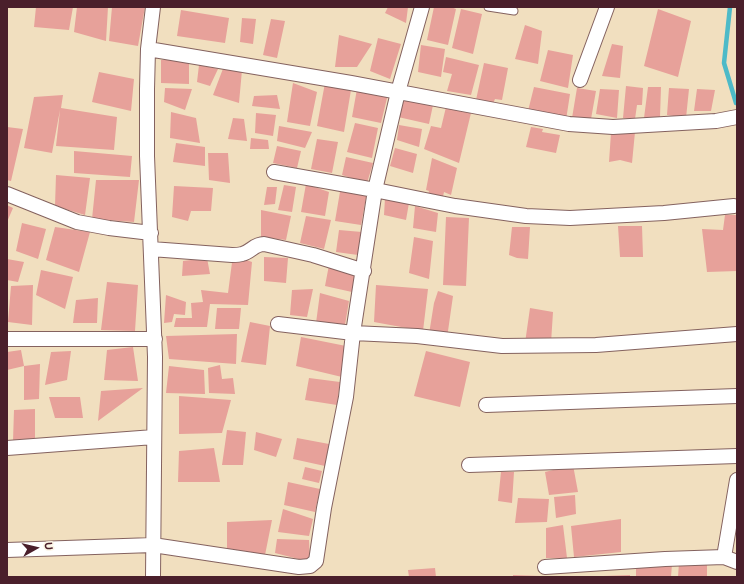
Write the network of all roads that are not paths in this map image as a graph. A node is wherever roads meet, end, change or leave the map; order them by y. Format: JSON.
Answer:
{"nodes":[{"id":1,"x":153,"y":7,"type":"edge"},
{"id":2,"x":422,"y":7,"type":"edge"},
{"id":3,"x":488,"y":7,"type":"edge"},
{"id":4,"x":607,"y":7,"type":"edge"},
{"id":5,"x":514,"y":12,"type":"dead end"},
{"id":6,"x":148,"y":49,"type":"junction"},
{"id":7,"x":580,"y":80,"type":"dead end"},
{"id":8,"x":398,"y":92,"type":"junction"},
{"id":9,"x":737,"y":117,"type":"edge"},
{"id":10,"x":274,"y":172,"type":"dead end"},
{"id":11,"x":375,"y":190,"type":"junction"},
{"id":12,"x":7,"y":194,"type":"edge"},
{"id":13,"x":734,"y":206,"type":"dead end"},
{"id":14,"x":151,"y":233,"type":"junction"},
{"id":15,"x":151,"y":249,"type":"junction"},
{"id":16,"x":364,"y":271,"type":"junction"},
{"id":17,"x":278,"y":324,"type":"dead end"},
{"id":18,"x":353,"y":333,"type":"junction"},
{"id":19,"x":737,"y":334,"type":"edge"},
{"id":20,"x":7,"y":339,"type":"edge"},
{"id":21,"x":155,"y":339,"type":"junction"},
{"id":22,"x":737,"y":396,"type":"edge"},
{"id":23,"x":486,"y":405,"type":"dead end"},
{"id":24,"x":154,"y":437,"type":"junction"},
{"id":25,"x":7,"y":448,"type":"edge"},
{"id":26,"x":737,"y":456,"type":"edge"},
{"id":27,"x":469,"y":466,"type":"dead end"},
{"id":28,"x":737,"y":480,"type":"edge"},
{"id":29,"x":153,"y":544,"type":"junction"},
{"id":30,"x":7,"y":550,"type":"edge"},
{"id":31,"x":724,"y":557,"type":"junction"},
{"id":32,"x":737,"y":562,"type":"edge"},
{"id":33,"x":545,"y":567,"type":"dead end"},
{"id":34,"x":153,"y":577,"type":"edge"}],
"edges":[{"from":1,"to":6,"type":"street"},
{"from":2,"to":8,"type":"street"},
{"from":3,"to":5,"type":"lane"},
{"from":4,"to":7,"type":"street"},
{"from":6,"to":8,"type":"street"},
{"from":6,"to":14,"type":"street"},
{"from":8,"to":9,"type":"street"},
{"from":8,"to":11,"type":"street"},
{"from":10,"to":11,"type":"street"},
{"from":11,"to":13,"type":"street"},
{"from":11,"to":16,"type":"street"},
{"from":12,"to":14,"type":"street"},
{"from":14,"to":15,"type":"street"},
{"from":15,"to":16,"type":"street"},
{"from":15,"to":21,"type":"street"},
{"from":16,"to":18,"type":"street"},
{"from":17,"to":18,"type":"street"},
{"from":18,"to":19,"type":"street"},
{"from":18,"to":29,"type":"street"},
{"from":20,"to":21,"type":"street"},
{"from":21,"to":24,"type":"street"},
{"from":22,"to":23,"type":"street"},
{"from":24,"to":25,"type":"street"},
{"from":24,"to":29,"type":"street"},
{"from":26,"to":27,"type":"street"},
{"from":28,"to":31,"type":"street"},
{"from":29,"to":30,"type":"street"},
{"from":29,"to":34,"type":"street"},
{"from":31,"to":32,"type":"street"},
{"from":31,"to":33,"type":"street"}]}
